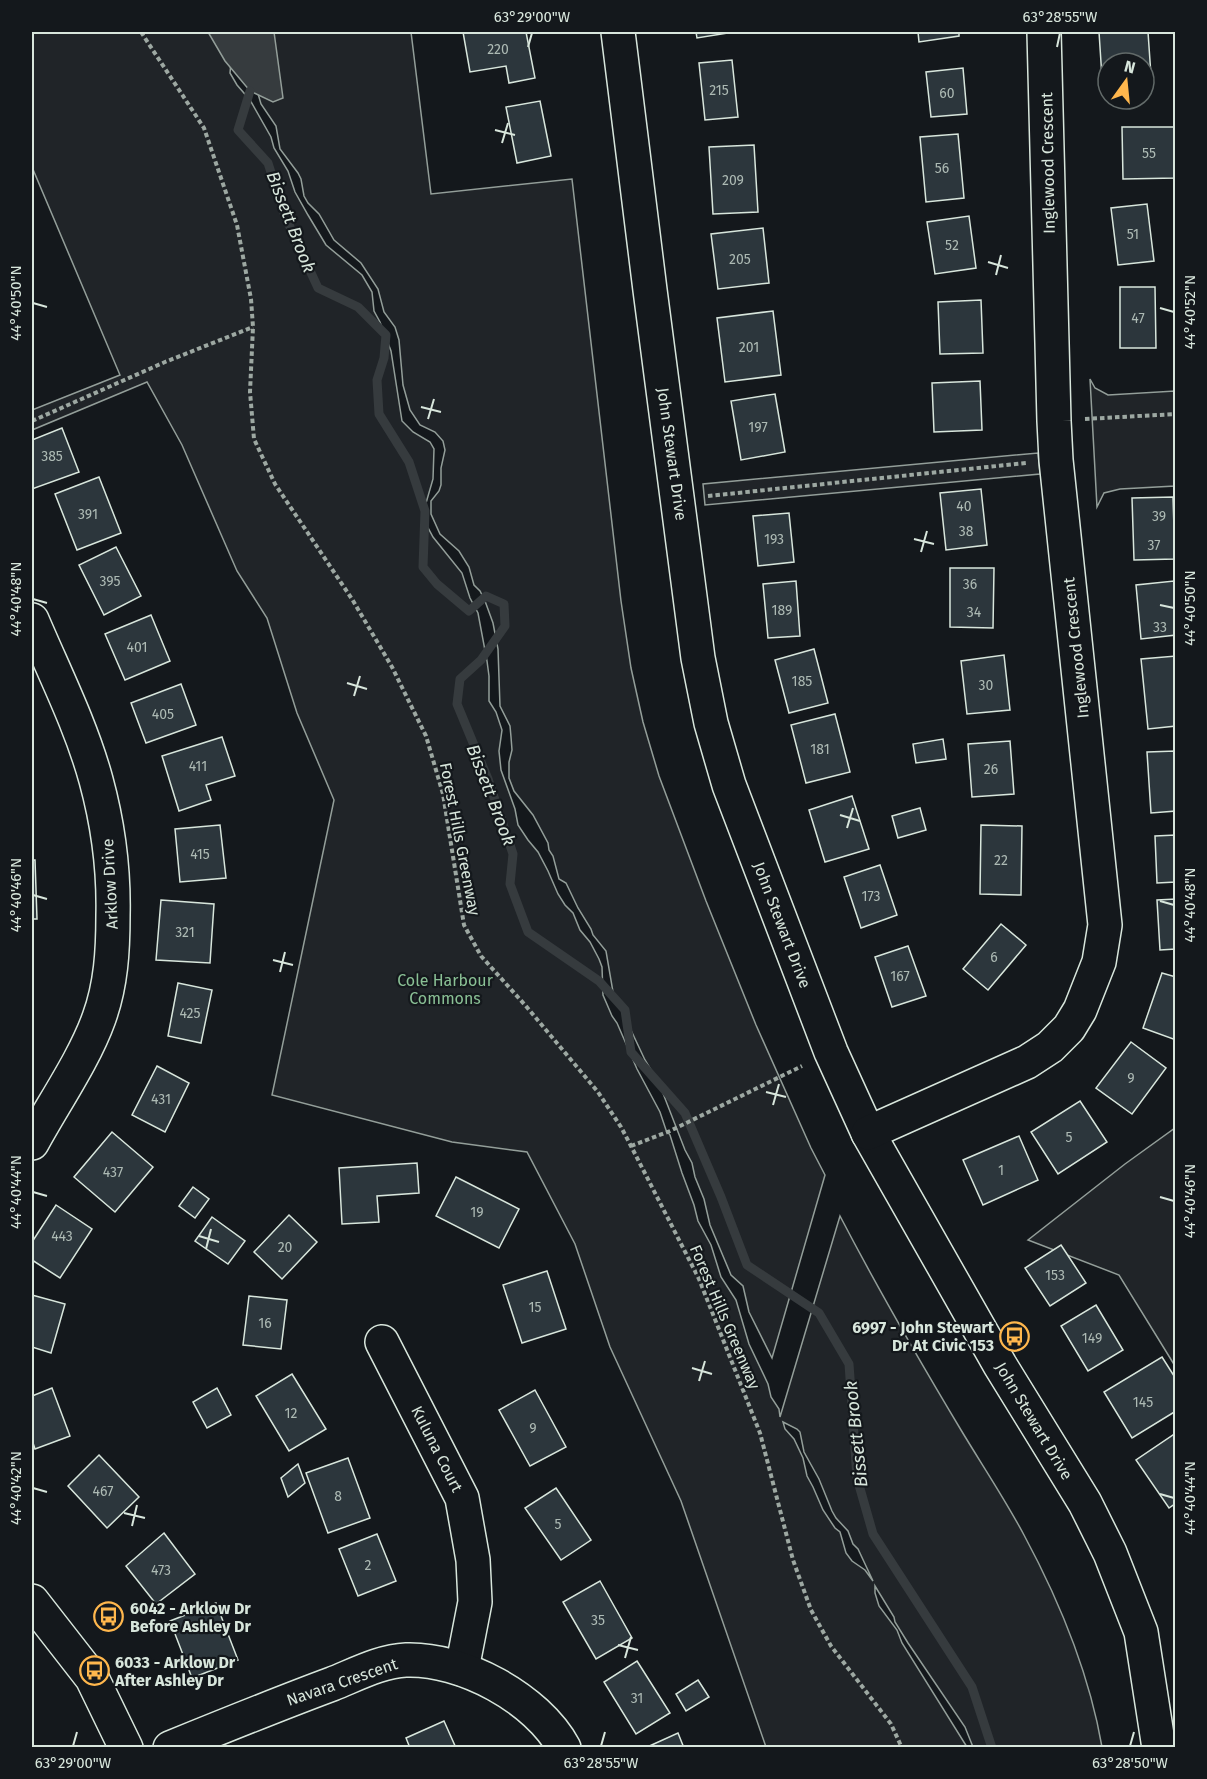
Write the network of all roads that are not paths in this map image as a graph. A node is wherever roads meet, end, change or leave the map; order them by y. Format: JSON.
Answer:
{"nodes":[{"id":1,"x":618,"y":32,"type":"edge"},
{"id":2,"x":1044,"y":32,"type":"edge"},
{"id":3,"x":32,"y":620,"type":"edge"},
{"id":4,"x":868,"y":1133,"type":"junction"},
{"id":5,"x":32,"y":1143,"type":"edge"},
{"id":6,"x":382,"y":1342,"type":"dead end"},
{"id":7,"x":32,"y":1600,"type":"edge"},
{"id":8,"x":462,"y":1670,"type":"junction"},
{"id":9,"x":126,"y":1748,"type":"edge"},
{"id":10,"x":170,"y":1748,"type":"edge"},
{"id":11,"x":564,"y":1748,"type":"edge"},
{"id":12,"x":1159,"y":1748,"type":"edge"}],
"edges":[{"from":1,"to":4,"type":"street","name":"John Stewart Drive"},
{"from":2,"to":4,"type":"street","name":"Inglewood Crescent"},
{"from":3,"to":5,"type":"street","name":"Arklow Drive"},
{"from":4,"to":12,"type":"street","name":"John Stewart Drive"},
{"from":6,"to":8,"type":"street","name":"Kuluna Court"},
{"from":7,"to":9,"type":"street"},
{"from":8,"to":10,"type":"street","name":"Navara Crescent"},
{"from":8,"to":11,"type":"street","name":"Navara Crescent"}]}
